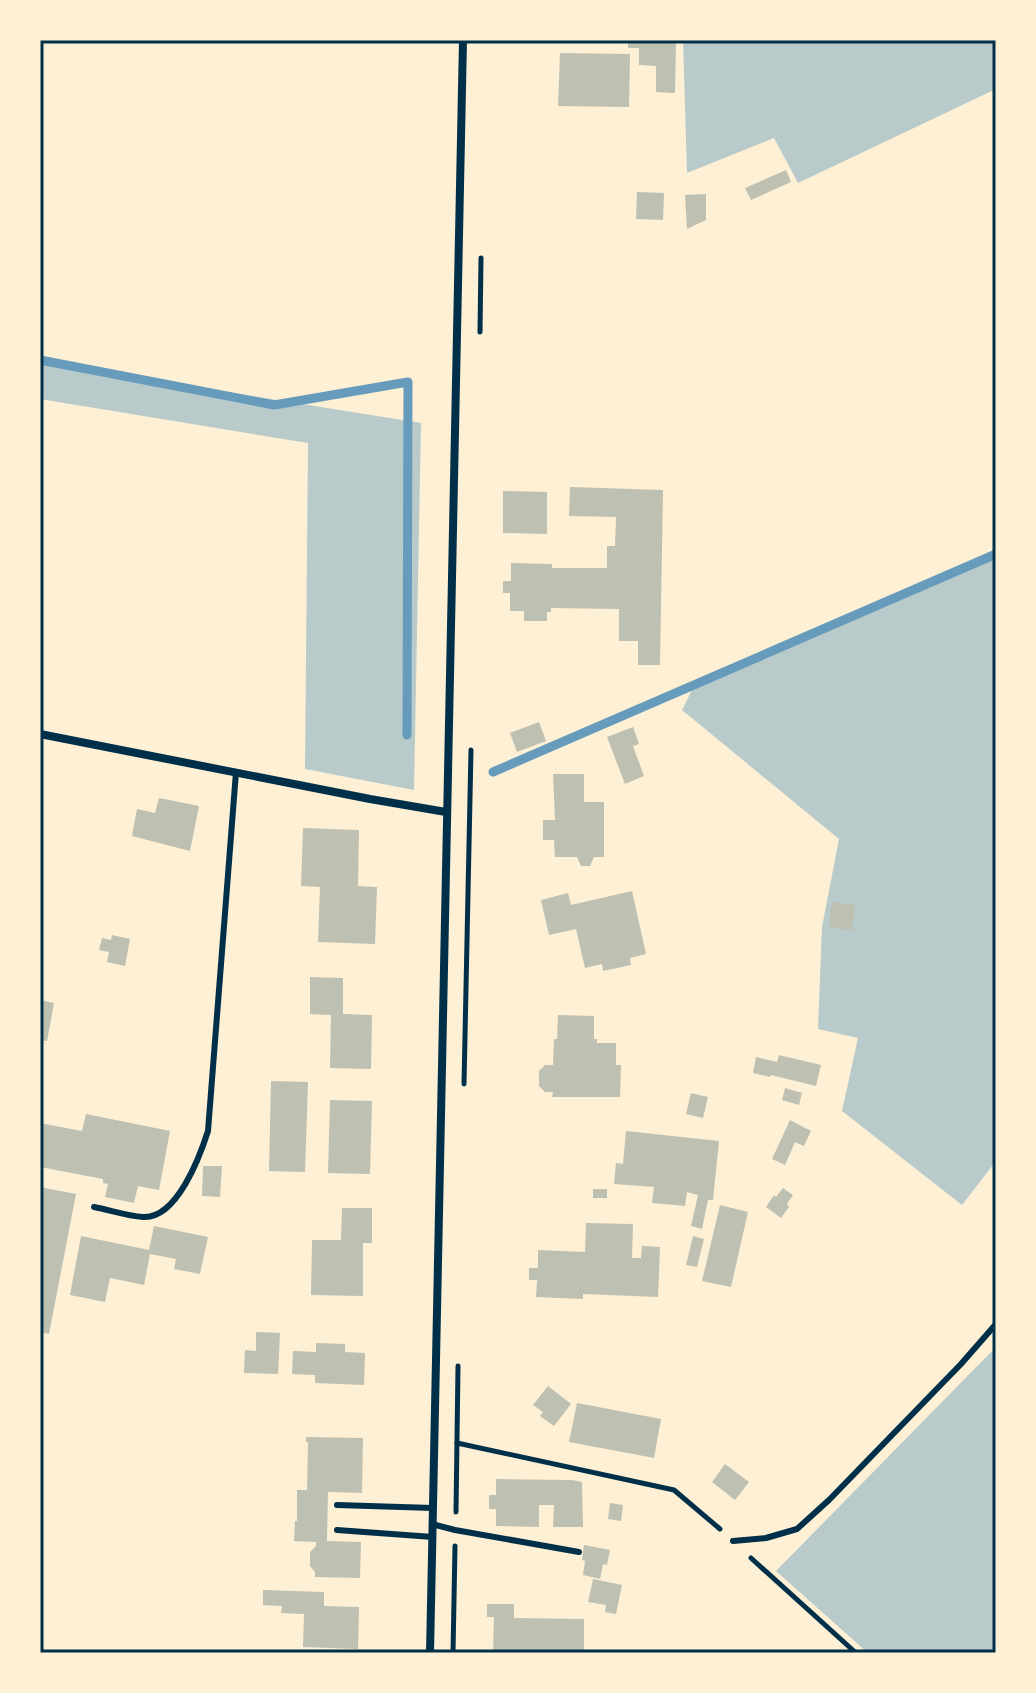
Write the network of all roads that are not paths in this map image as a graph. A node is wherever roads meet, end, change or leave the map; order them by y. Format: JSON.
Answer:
{"nodes":[{"id":1,"x":463,"y":40,"type":"edge"},
{"id":2,"x":40,"y":734,"type":"edge"},
{"id":3,"x":236,"y":772,"type":"junction"},
{"id":4,"x":446,"y":812,"type":"junction"},
{"id":5,"x":94,"y":1207,"type":"dead end"},
{"id":6,"x":996,"y":1324,"type":"edge"},
{"id":7,"x":337,"y":1505,"type":"dead end"},
{"id":8,"x":433,"y":1508,"type":"junction"},
{"id":9,"x":432,"y":1524,"type":"junction"},
{"id":10,"x":337,"y":1530,"type":"dead end"},
{"id":11,"x":433,"y":1537,"type":"junction"},
{"id":12,"x":733,"y":1541,"type":"road end"},
{"id":13,"x":579,"y":1552,"type":"dead end"},
{"id":14,"x":430,"y":1653,"type":"edge"}],
"edges":[{"from":1,"to":4,"type":"street"},
{"from":2,"to":3,"type":"street"},
{"from":3,"to":4,"type":"street"},
{"from":3,"to":5,"type":"lane"},
{"from":4,"to":8,"type":"street"},
{"from":6,"to":12,"type":"lane"},
{"from":7,"to":8,"type":"lane"},
{"from":8,"to":9,"type":"street"},
{"from":9,"to":11,"type":"street"},
{"from":9,"to":13,"type":"lane"},
{"from":10,"to":11,"type":"lane"},
{"from":11,"to":14,"type":"street"}]}
